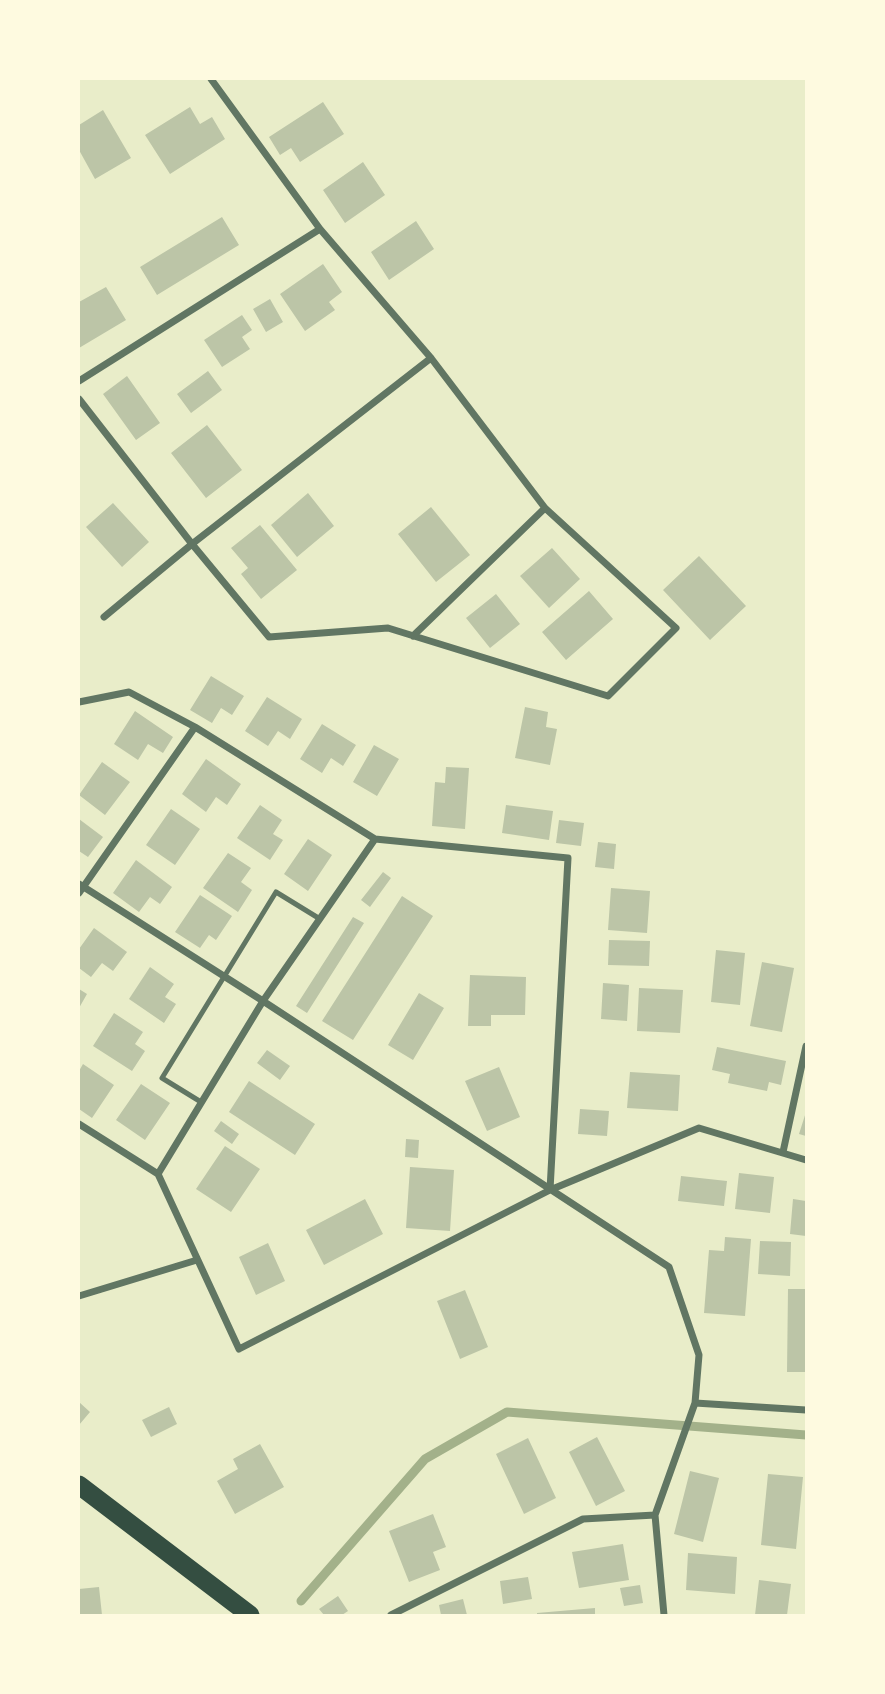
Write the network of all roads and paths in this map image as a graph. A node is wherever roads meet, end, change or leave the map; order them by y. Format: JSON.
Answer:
{"nodes":[{"id":1,"x":211,"y":79,"type":"edge"},
{"id":2,"x":320,"y":229,"type":"junction"},
{"id":3,"x":431,"y":358,"type":"junction"},
{"id":4,"x":79,"y":381,"type":"edge"},
{"id":5,"x":79,"y":399,"type":"edge"},
{"id":6,"x":545,"y":508,"type":"junction"},
{"id":7,"x":192,"y":544,"type":"junction"},
{"id":8,"x":104,"y":617,"type":"dead end"},
{"id":9,"x":413,"y":636,"type":"junction"},
{"id":10,"x":79,"y":702,"type":"edge"},
{"id":11,"x":195,"y":726,"type":"junction"},
{"id":12,"x":375,"y":839,"type":"junction"},
{"id":13,"x":80,"y":888,"type":"edge"},
{"id":14,"x":320,"y":919,"type":"junction"},
{"id":15,"x":224,"y":976,"type":"junction"},
{"id":16,"x":263,"y":1001,"type":"junction"},
{"id":17,"x":806,"y":1046,"type":"edge"},
{"id":18,"x":201,"y":1102,"type":"junction"},
{"id":19,"x":79,"y":1124,"type":"edge"},
{"id":20,"x":783,"y":1152,"type":"junction"},
{"id":21,"x":806,"y":1160,"type":"edge"},
{"id":22,"x":158,"y":1174,"type":"junction"},
{"id":23,"x":550,"y":1190,"type":"junction"},
{"id":24,"x":197,"y":1260,"type":"junction"},
{"id":25,"x":79,"y":1296,"type":"edge"},
{"id":26,"x":695,"y":1403,"type":"junction"},
{"id":27,"x":806,"y":1410,"type":"edge"},
{"id":28,"x":79,"y":1485,"type":"edge"},
{"id":29,"x":655,"y":1515,"type":"junction"},
{"id":30,"x":249,"y":1615,"type":"edge"},
{"id":31,"x":391,"y":1615,"type":"edge"},
{"id":32,"x":664,"y":1615,"type":"edge"}],
"edges":[{"from":1,"to":2,"type":"street"},
{"from":2,"to":3,"type":"street"},
{"from":2,"to":4,"type":"street"},
{"from":3,"to":6,"type":"street"},
{"from":3,"to":7,"type":"street"},
{"from":5,"to":7,"type":"street"},
{"from":6,"to":9,"type":"street"},
{"from":6,"to":9,"type":"street"},
{"from":7,"to":8,"type":"street"},
{"from":7,"to":9,"type":"street"},
{"from":10,"to":11,"type":"street"},
{"from":11,"to":12,"type":"street"},
{"from":11,"to":13,"type":"street"},
{"from":12,"to":14,"type":"street"},
{"from":12,"to":23,"type":"street"},
{"from":13,"to":15,"type":"street"},
{"from":14,"to":15,"type":"lane"},
{"from":14,"to":16,"type":"street"},
{"from":15,"to":16,"type":"street"},
{"from":15,"to":18,"type":"lane"},
{"from":16,"to":18,"type":"street"},
{"from":16,"to":23,"type":"street"},
{"from":17,"to":20,"type":"street"},
{"from":18,"to":22,"type":"street"},
{"from":19,"to":22,"type":"street"},
{"from":20,"to":21,"type":"street"},
{"from":20,"to":23,"type":"street"},
{"from":22,"to":24,"type":"street"},
{"from":23,"to":24,"type":"street"},
{"from":23,"to":26,"type":"street"},
{"from":24,"to":25,"type":"street"},
{"from":26,"to":27,"type":"street"},
{"from":26,"to":29,"type":"street"},
{"from":28,"to":30,"type":"highway"},
{"from":29,"to":31,"type":"street"},
{"from":29,"to":32,"type":"street"}]}
